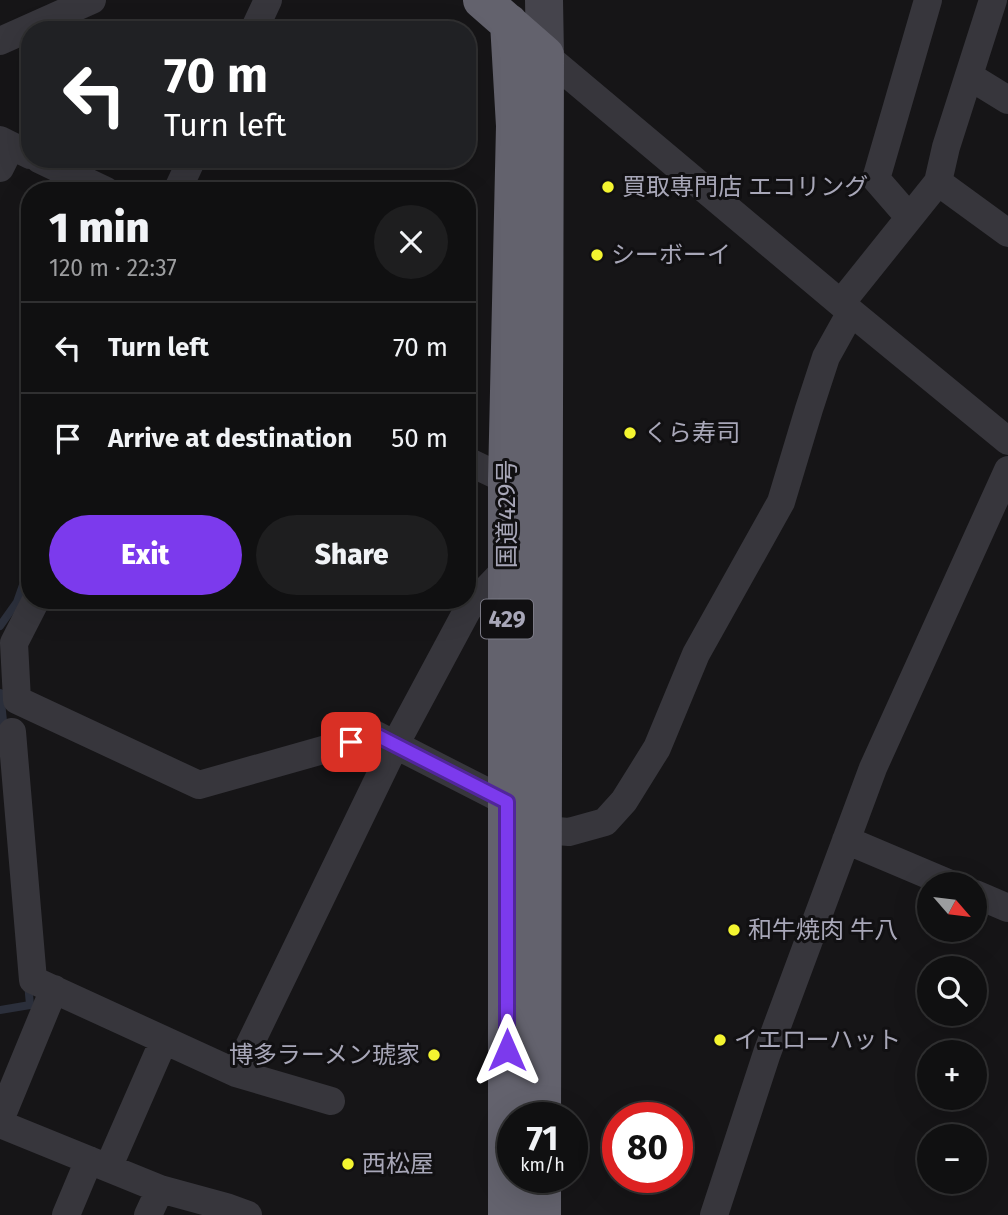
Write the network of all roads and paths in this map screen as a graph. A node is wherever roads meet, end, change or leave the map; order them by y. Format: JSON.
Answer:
{"nodes":[{"id":1,"x":92,"y":0,"type":"edge"},
{"id":2,"x":268,"y":0,"type":"edge"},
{"id":3,"x":544,"y":0,"type":"edge"},
{"id":4,"x":928,"y":0,"type":"edge"},
{"id":5,"x":993,"y":0,"type":"edge"},
{"id":6,"x":500,"y":8,"type":"edge"},
{"id":7,"x":45,"y":21,"type":"edge"},
{"id":8,"x":258,"y":21,"type":"edge"},
{"id":9,"x":21,"y":32,"type":"edge"},
{"id":10,"x":0,"y":41,"type":"edge"},
{"id":11,"x":545,"y":55,"type":"junction"},
{"id":12,"x":969,"y":76,"type":"junction"},
{"id":13,"x":1008,"y":100,"type":"edge"},
{"id":14,"x":59,"y":168,"type":"edge"},
{"id":15,"x":88,"y":182,"type":"edge"},
{"id":16,"x":938,"y":182,"type":"junction"},
{"id":17,"x":909,"y":217,"type":"junction"},
{"id":18,"x":1008,"y":233,"type":"edge"},
{"id":19,"x":846,"y":308,"type":"junction"},
{"id":20,"x":1008,"y":441,"type":"edge"},
{"id":21,"x":476,"y":465,"type":"edge"},
{"id":22,"x":1008,"y":470,"type":"edge"},
{"id":23,"x":507,"y":480,"type":"junction"},
{"id":24,"x":506,"y":569,"type":"junction"},
{"id":25,"x":476,"y":601,"type":"edge"},
{"id":26,"x":31,"y":609,"type":"edge"},
{"id":27,"x":468,"y":609,"type":"edge"},
{"id":28,"x":71,"y":725,"type":"junction"},
{"id":29,"x":5,"y":732,"type":"edge"},
{"id":30,"x":395,"y":745,"type":"junction"},
{"id":31,"x":507,"y":802,"type":"junction"},
{"id":32,"x":544,"y":830,"type":"junction"},
{"id":33,"x":846,"y":840,"type":"junction"},
{"id":34,"x":922,"y":872,"type":"edge"},
{"id":35,"x":987,"y":899,"type":"edge"},
{"id":36,"x":1008,"y":908,"type":"edge"},
{"id":37,"x":54,"y":989,"type":"junction"},
{"id":38,"x":164,"y":1040,"type":"junction"},
{"id":39,"x":236,"y":1073,"type":"junction"},
{"id":40,"x":331,"y":1101,"type":"dead end"},
{"id":41,"x":542,"y":1102,"type":"edge"},
{"id":42,"x":0,"y":1122,"type":"edge"},
{"id":43,"x":99,"y":1164,"type":"junction"},
{"id":44,"x":160,"y":1189,"type":"junction"},
{"id":45,"x":542,"y":1193,"type":"edge"},
{"id":46,"x":66,"y":1215,"type":"edge"},
{"id":47,"x":148,"y":1215,"type":"edge"},
{"id":48,"x":248,"y":1215,"type":"edge"},
{"id":49,"x":507,"y":1215,"type":"edge"},
{"id":50,"x":542,"y":1215,"type":"edge"},
{"id":51,"x":714,"y":1215,"type":"edge"}],
"edges":[{"from":1,"to":7,"type":"street"},
{"from":2,"to":8,"type":"street"},
{"from":3,"to":11,"type":"street"},
{"from":4,"to":17,"type":"street"},
{"from":5,"to":12,"type":"street"},
{"from":6,"to":11,"type":"highway","name":"国道429号","number":"429"},
{"from":6,"to":23,"type":"highway","name":"国道429号","number":"429"},
{"from":9,"to":10,"type":"street"},
{"from":11,"to":19,"type":"street"},
{"from":11,"to":32,"type":"highway","name":"国道429号","number":"429"},
{"from":12,"to":13,"type":"street"},
{"from":12,"to":16,"type":"street"},
{"from":14,"to":15,"type":"street"},
{"from":16,"to":17,"type":"street"},
{"from":16,"to":18,"type":"street"},
{"from":17,"to":19,"type":"street"},
{"from":19,"to":20,"type":"street"},
{"from":19,"to":32,"type":"street"},
{"from":21,"to":23,"type":"street"},
{"from":22,"to":33,"type":"street"},
{"from":23,"to":24,"type":"highway","name":"国道429号","number":"429"},
{"from":24,"to":25,"type":"street"},
{"from":24,"to":31,"type":"highway","name":"国道429号","number":"429"},
{"from":26,"to":28,"type":"street"},
{"from":27,"to":30,"type":"street"},
{"from":28,"to":29,"type":"street"},
{"from":28,"to":30,"type":"street"},
{"from":29,"to":37,"type":"street"},
{"from":30,"to":31,"type":"street"},
{"from":30,"to":39,"type":"street"},
{"from":31,"to":32,"type":"street"},
{"from":31,"to":49,"type":"highway","name":"国道429号","number":"429"},
{"from":32,"to":41,"type":"highway","name":"国道429号","number":"429"},
{"from":33,"to":34,"type":"street"},
{"from":33,"to":51,"type":"street"},
{"from":35,"to":36,"type":"street"},
{"from":37,"to":38,"type":"street"},
{"from":37,"to":42,"type":"street"},
{"from":38,"to":39,"type":"street"},
{"from":38,"to":43,"type":"street"},
{"from":39,"to":40,"type":"street"},
{"from":42,"to":43,"type":"street"},
{"from":43,"to":44,"type":"street"},
{"from":43,"to":46,"type":"street"},
{"from":44,"to":47,"type":"street"},
{"from":44,"to":48,"type":"street"},
{"from":45,"to":50,"type":"highway"}]}
